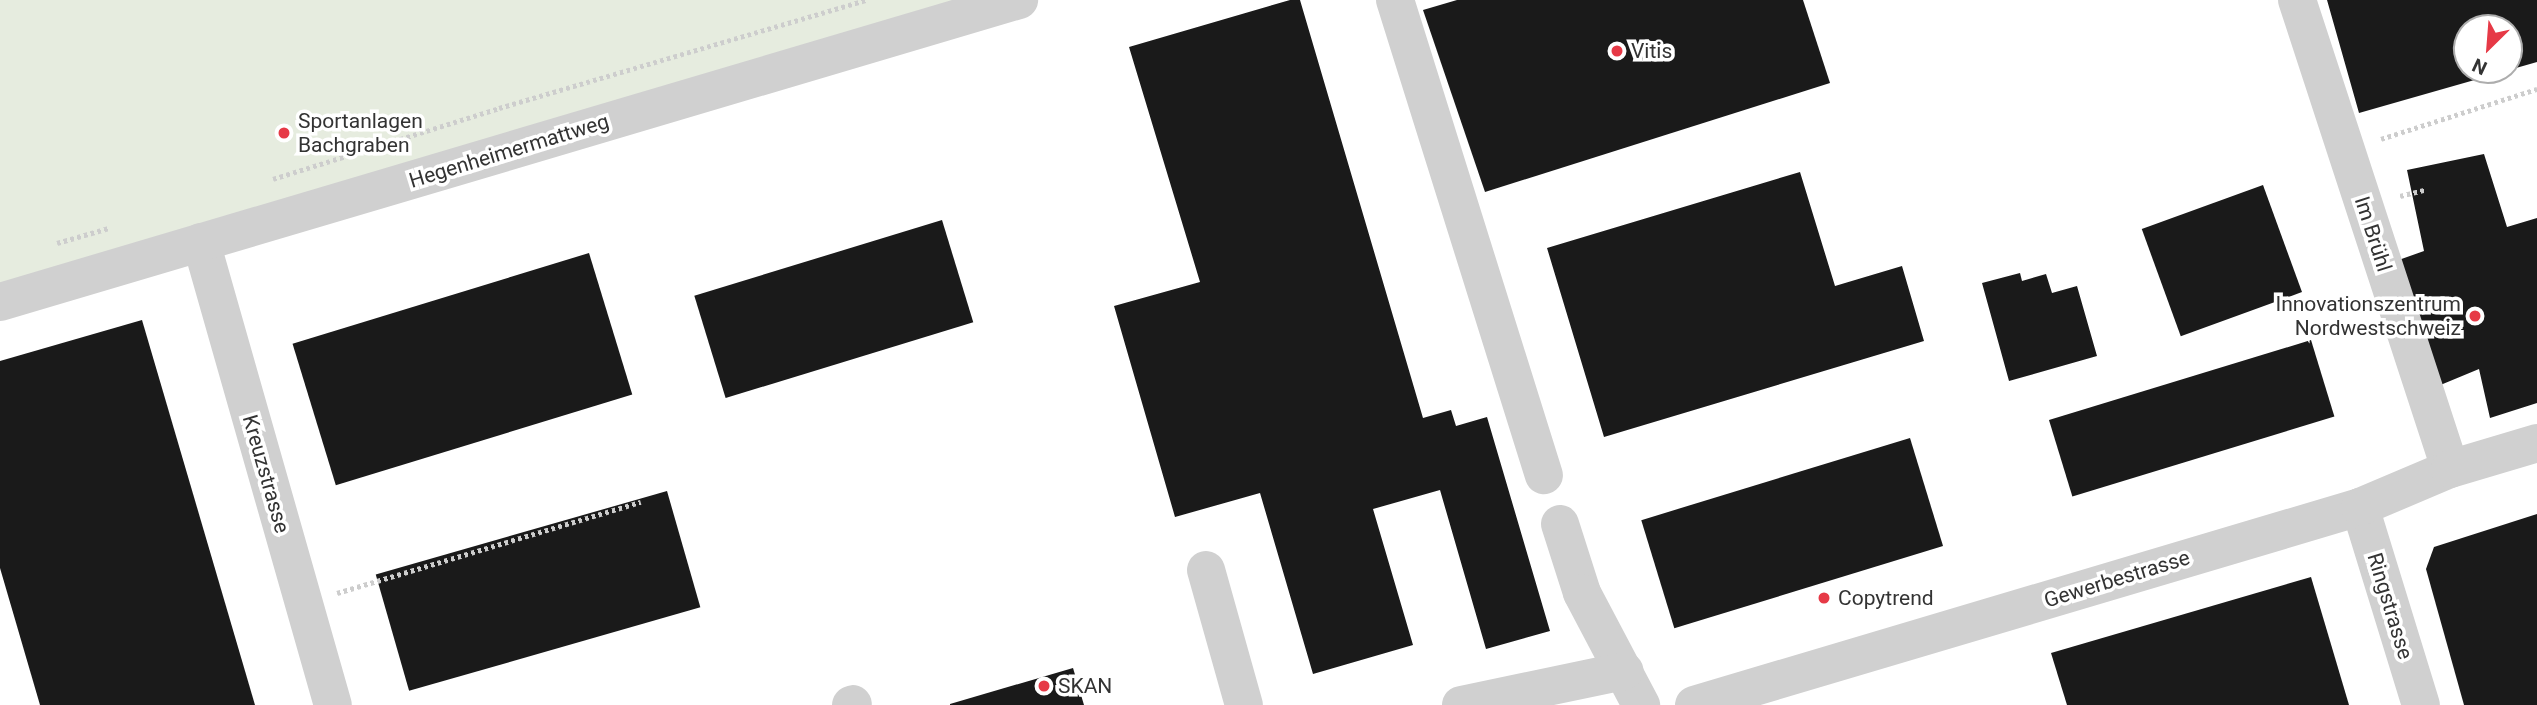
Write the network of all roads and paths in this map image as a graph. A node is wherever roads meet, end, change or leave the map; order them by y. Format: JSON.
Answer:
{"nodes":[{"id":1,"x":865,"y":0,"type":"edge"},
{"id":2,"x":1019,"y":0,"type":"edge"},
{"id":3,"x":1395,"y":0,"type":"edge"},
{"id":4,"x":2297,"y":0,"type":"edge"},
{"id":5,"x":2537,"y":89,"type":"edge"},
{"id":6,"x":2382,"y":138,"type":"junction"},
{"id":7,"x":2346,"y":150,"type":"junction"},
{"id":8,"x":2386,"y":150,"type":"dead end"},
{"id":9,"x":272,"y":179,"type":"dead end"},
{"id":10,"x":2397,"y":186,"type":"dead end"},
{"id":11,"x":2424,"y":190,"type":"dead end"},
{"id":12,"x":201,"y":242,"type":"junction"},
{"id":13,"x":0,"y":302,"type":"edge"},
{"id":14,"x":2537,"y":443,"type":"edge"},
{"id":15,"x":2449,"y":468,"type":"junction"},
{"id":16,"x":1544,"y":475,"type":"dead end"},
{"id":17,"x":641,"y":502,"type":"dead end"},
{"id":18,"x":2360,"y":507,"type":"junction"},
{"id":19,"x":1560,"y":524,"type":"dead end"},
{"id":20,"x":1206,"y":570,"type":"dead end"},
{"id":21,"x":303,"y":603,"type":"junction"},
{"id":22,"x":1624,"y":671,"type":"junction"},
{"id":23,"x":333,"y":705,"type":"edge"},
{"id":24,"x":1244,"y":705,"type":"edge"},
{"id":25,"x":1461,"y":705,"type":"edge"},
{"id":26,"x":1641,"y":705,"type":"edge"},
{"id":27,"x":1694,"y":705,"type":"edge"},
{"id":28,"x":2421,"y":705,"type":"edge"}],
"edges":[{"from":1,"to":9,"type":"path"},
{"from":2,"to":12,"type":"street","name":"Hegenheimermattweg"},
{"from":3,"to":16,"type":"street"},
{"from":4,"to":7,"type":"street","name":"Im Brühl"},
{"from":5,"to":6,"type":"path"},
{"from":6,"to":7,"type":"path"},
{"from":6,"to":8,"type":"path"},
{"from":7,"to":15,"type":"street","name":"Im Brühl"},
{"from":10,"to":11,"type":"path"},
{"from":12,"to":13,"type":"street","name":"Hegenheimermattweg"},
{"from":12,"to":21,"type":"street","name":"Kreuzstrasse"},
{"from":14,"to":15,"type":"street","name":"Gewerbestrasse"},
{"from":15,"to":18,"type":"street","name":"Gewerbestrasse"},
{"from":17,"to":21,"type":"path"},
{"from":18,"to":27,"type":"street","name":"Gewerbestrasse"},
{"from":18,"to":28,"type":"street","name":"Ringstrasse"},
{"from":19,"to":22,"type":"street"},
{"from":20,"to":24,"type":"street"},
{"from":21,"to":23,"type":"street","name":"Kreuzstrasse"},
{"from":22,"to":25,"type":"street"},
{"from":22,"to":26,"type":"street"}]}
